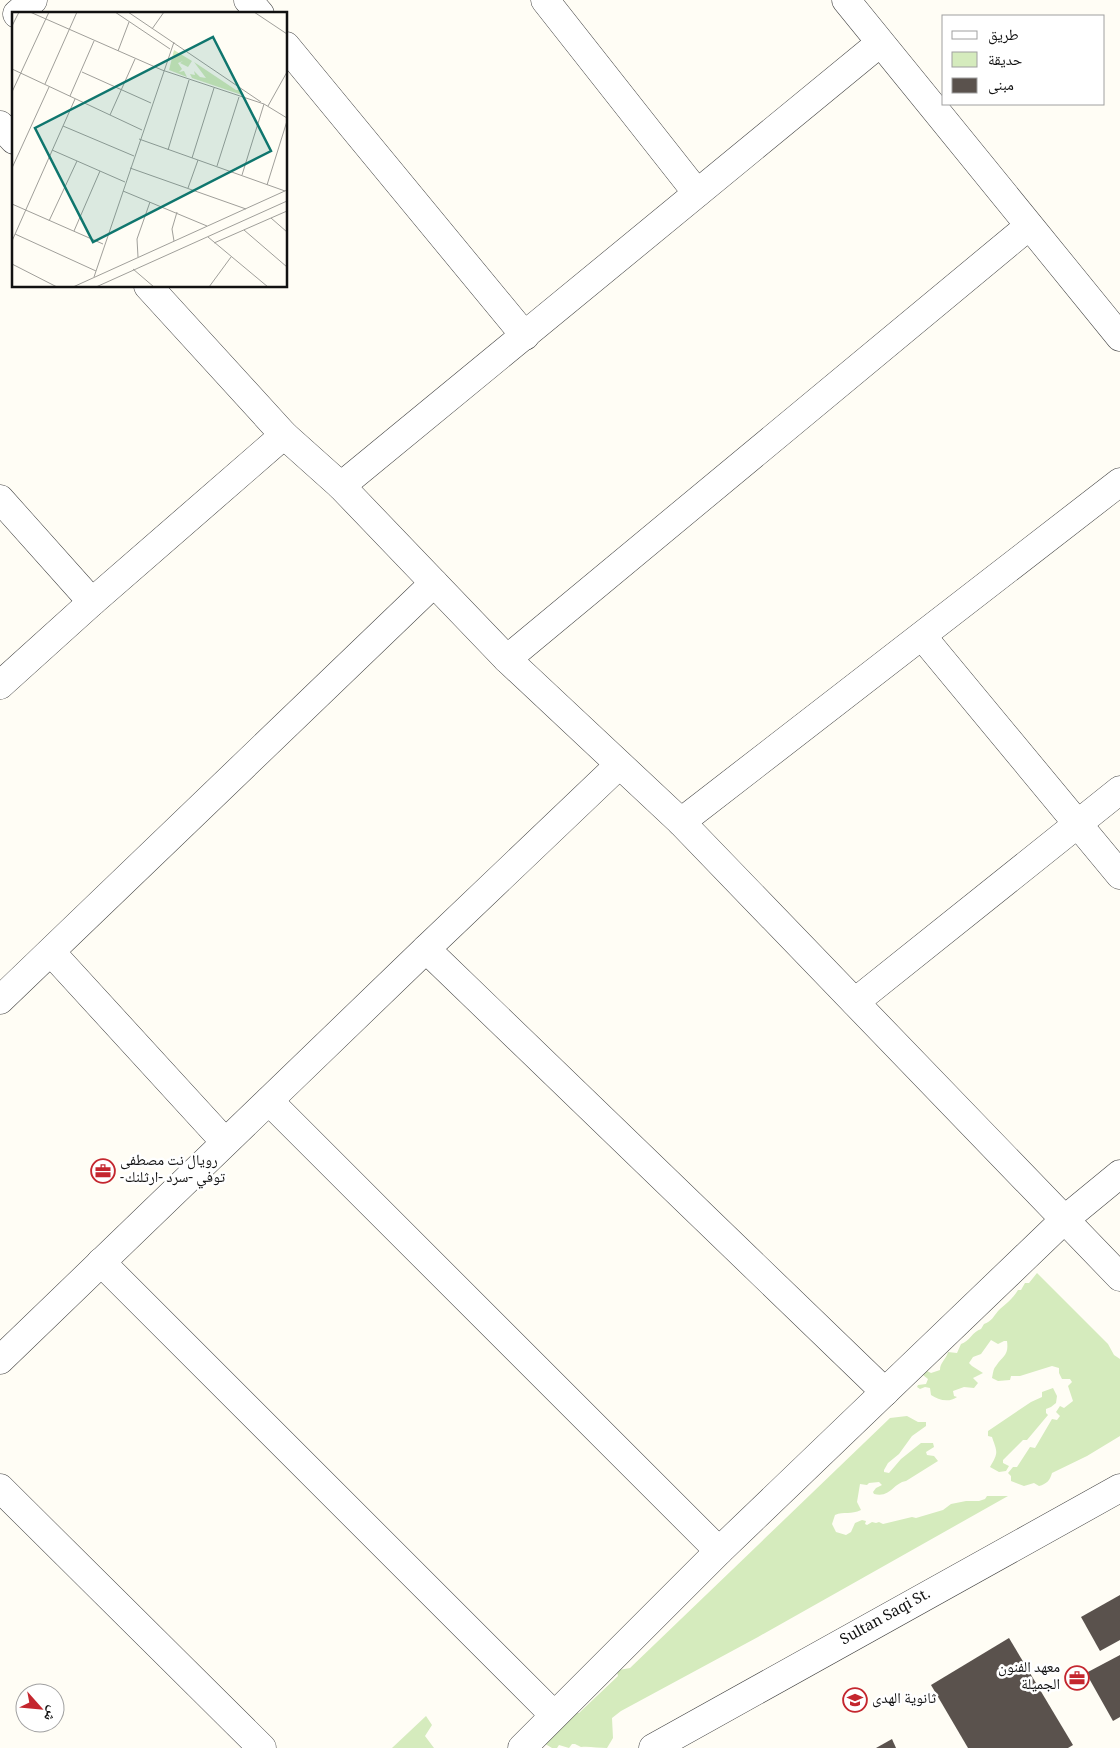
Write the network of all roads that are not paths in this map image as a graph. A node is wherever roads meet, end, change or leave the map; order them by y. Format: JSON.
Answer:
{"nodes":[{"id":1,"x":33,"y":0,"type":"edge"},
{"id":2,"x":248,"y":0,"type":"edge"},
{"id":3,"x":545,"y":0,"type":"edge"},
{"id":4,"x":846,"y":0,"type":"edge"},
{"id":5,"x":19,"y":12,"type":"edge"},
{"id":6,"x":258,"y":12,"type":"edge"},
{"id":7,"x":12,"y":18,"type":"edge"},
{"id":8,"x":0,"y":28,"type":"edge"},
{"id":9,"x":880,"y":43,"type":"junction"},
{"id":10,"x":288,"y":48,"type":"edge"},
{"id":11,"x":0,"y":126,"type":"edge"},
{"id":12,"x":12,"y":138,"type":"edge"},
{"id":13,"x":697,"y":193,"type":"junction"},
{"id":14,"x":1029,"y":226,"type":"junction"},
{"id":15,"x":150,"y":288,"type":"edge"},
{"id":16,"x":524,"y":336,"type":"junction"},
{"id":17,"x":1120,"y":337,"type":"edge"},
{"id":18,"x":284,"y":435,"type":"junction"},
{"id":19,"x":1120,"y":482,"type":"edge"},
{"id":20,"x":341,"y":486,"type":"junction"},
{"id":21,"x":0,"y":499,"type":"edge"},
{"id":22,"x":434,"y":583,"type":"junction"},
{"id":23,"x":92,"y":602,"type":"junction"},
{"id":24,"x":922,"y":636,"type":"junction"},
{"id":25,"x":508,"y":659,"type":"junction"},
{"id":26,"x":0,"y":685,"type":"edge"},
{"id":27,"x":619,"y":765,"type":"junction"},
{"id":28,"x":1120,"y":790,"type":"edge"},
{"id":29,"x":682,"y":822,"type":"junction"},
{"id":30,"x":1078,"y":823,"type":"junction"},
{"id":31,"x":1120,"y":874,"type":"edge"},
{"id":32,"x":426,"y":949,"type":"junction"},
{"id":33,"x":51,"y":952,"type":"junction"},
{"id":34,"x":0,"y":1000,"type":"edge"},
{"id":35,"x":855,"y":1002,"type":"junction"},
{"id":36,"x":268,"y":1101,"type":"junction"},
{"id":37,"x":225,"y":1142,"type":"junction"},
{"id":38,"x":1120,"y":1174,"type":"edge"},
{"id":39,"x":1064,"y":1220,"type":"junction"},
{"id":40,"x":101,"y":1262,"type":"junction"},
{"id":41,"x":1120,"y":1277,"type":"edge"},
{"id":42,"x":0,"y":1360,"type":"edge"},
{"id":43,"x":885,"y":1392,"type":"junction"},
{"id":44,"x":0,"y":1488,"type":"edge"},
{"id":45,"x":1120,"y":1488,"type":"edge"},
{"id":46,"x":719,"y":1550,"type":"junction"},
{"id":47,"x":554,"y":1715,"type":"junction"},
{"id":48,"x":262,"y":1748,"type":"edge"},
{"id":49,"x":522,"y":1748,"type":"edge"},
{"id":50,"x":652,"y":1748,"type":"edge"}],
"edges":[{"from":1,"to":5,"type":"street"},
{"from":2,"to":6,"type":"street"},
{"from":3,"to":13,"type":"street"},
{"from":4,"to":9,"type":"street"},
{"from":7,"to":8,"type":"street"},
{"from":9,"to":13,"type":"street"},
{"from":9,"to":14,"type":"street"},
{"from":10,"to":16,"type":"street"},
{"from":11,"to":12,"type":"street"},
{"from":13,"to":16,"type":"street"},
{"from":14,"to":17,"type":"street"},
{"from":14,"to":25,"type":"street"},
{"from":15,"to":18,"type":"street"},
{"from":16,"to":20,"type":"street"},
{"from":18,"to":20,"type":"street"},
{"from":18,"to":23,"type":"street"},
{"from":19,"to":24,"type":"street"},
{"from":20,"to":22,"type":"street"},
{"from":21,"to":23,"type":"street"},
{"from":22,"to":25,"type":"street"},
{"from":22,"to":33,"type":"street"},
{"from":23,"to":26,"type":"street"},
{"from":24,"to":29,"type":"street"},
{"from":24,"to":30,"type":"street"},
{"from":25,"to":27,"type":"street"},
{"from":27,"to":29,"type":"street"},
{"from":27,"to":32,"type":"street"},
{"from":28,"to":30,"type":"street"},
{"from":29,"to":35,"type":"street"},
{"from":30,"to":31,"type":"street"},
{"from":30,"to":35,"type":"street"},
{"from":32,"to":36,"type":"street"},
{"from":32,"to":43,"type":"street"},
{"from":33,"to":34,"type":"street"},
{"from":33,"to":37,"type":"street"},
{"from":35,"to":39,"type":"street"},
{"from":36,"to":37,"type":"street"},
{"from":36,"to":46,"type":"street"},
{"from":37,"to":40,"type":"street"},
{"from":38,"to":39,"type":"street"},
{"from":39,"to":41,"type":"street"},
{"from":39,"to":43,"type":"street"},
{"from":40,"to":42,"type":"street"},
{"from":40,"to":47,"type":"street"},
{"from":43,"to":46,"type":"street"},
{"from":44,"to":48,"type":"street"},
{"from":45,"to":50,"type":"street","name":"Sultan Saqi St."},
{"from":46,"to":47,"type":"street"},
{"from":47,"to":49,"type":"street"}]}
